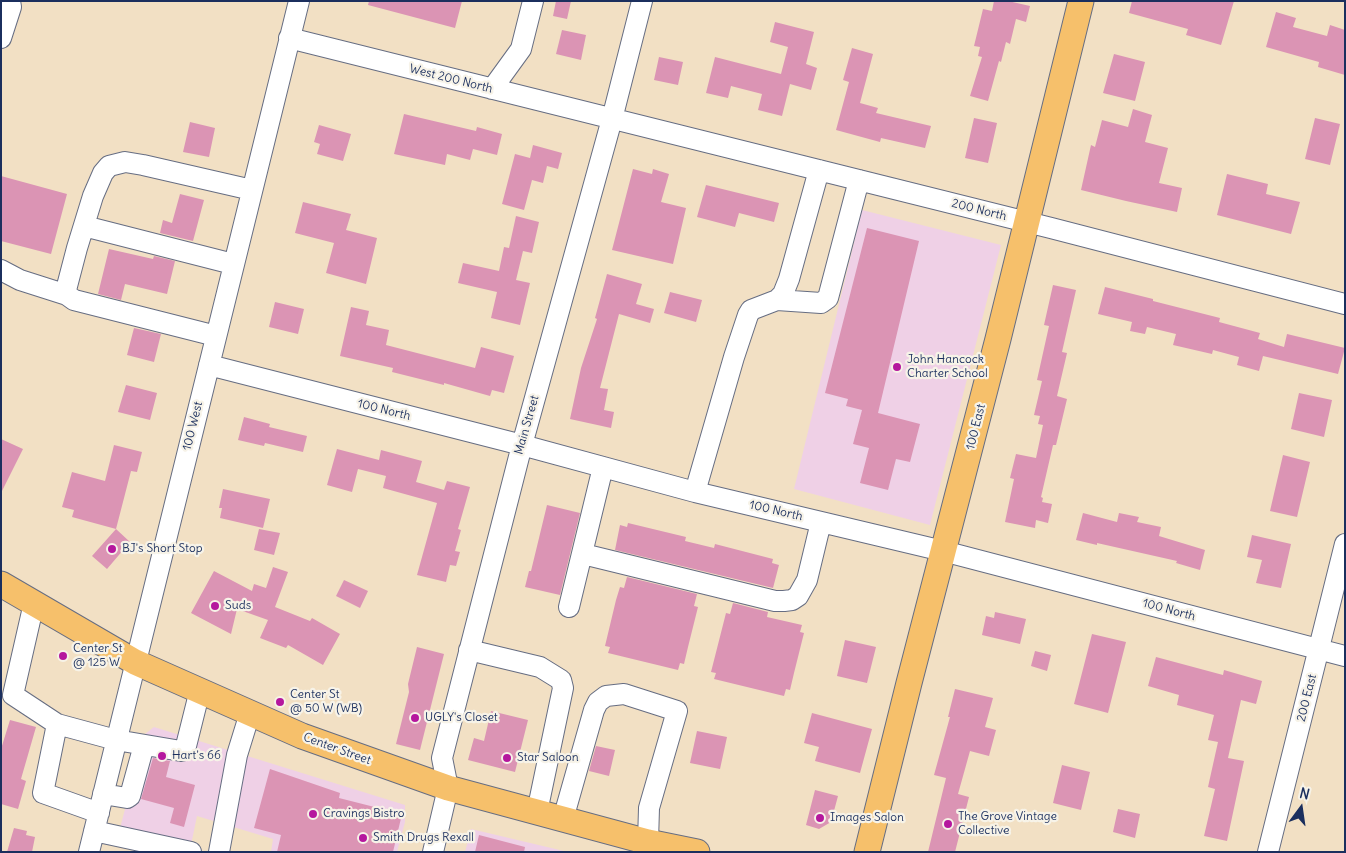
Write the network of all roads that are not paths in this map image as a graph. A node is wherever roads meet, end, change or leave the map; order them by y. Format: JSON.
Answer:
{"nodes":[{"id":1,"x":10,"y":1,"type":"edge"},
{"id":2,"x":299,"y":1,"type":"edge"},
{"id":3,"x":533,"y":1,"type":"edge"},
{"id":4,"x":642,"y":1,"type":"edge"},
{"id":5,"x":1081,"y":1,"type":"edge"},
{"id":6,"x":1,"y":38,"type":"edge"},
{"id":7,"x":289,"y":38,"type":"junction"},
{"id":8,"x":492,"y":89,"type":"junction"},
{"id":9,"x":612,"y":119,"type":"junction"},
{"id":10,"x":819,"y":170,"type":"junction"},
{"id":11,"x":859,"y":180,"type":"junction"},
{"id":12,"x":252,"y":190,"type":"junction"},
{"id":13,"x":1027,"y":222,"type":"junction"},
{"id":14,"x":84,"y":226,"type":"junction"},
{"id":15,"x":233,"y":264,"type":"junction"},
{"id":16,"x":1,"y":270,"type":"edge"},
{"id":17,"x":67,"y":295,"type":"junction"},
{"id":18,"x":777,"y":300,"type":"junction"},
{"id":19,"x":1345,"y":304,"type":"edge"},
{"id":20,"x":216,"y":336,"type":"junction"},
{"id":21,"x":209,"y":364,"type":"junction"},
{"id":22,"x":522,"y":445,"type":"junction"},
{"id":23,"x":603,"y":467,"type":"junction"},
{"id":24,"x":695,"y":492,"type":"junction"},
{"id":25,"x":821,"y":522,"type":"junction"},
{"id":26,"x":1345,"y":544,"type":"edge"},
{"id":27,"x":943,"y":551,"type":"junction"},
{"id":28,"x":583,"y":554,"type":"junction"},
{"id":29,"x":1,"y":584,"type":"edge"},
{"id":30,"x":34,"y":603,"type":"junction"},
{"id":31,"x":569,"y":607,"type":"dead end"},
{"id":32,"x":469,"y":650,"type":"junction"},
{"id":33,"x":1319,"y":650,"type":"junction"},
{"id":34,"x":1345,"y":656,"type":"edge"},
{"id":35,"x":135,"y":662,"type":"junction"},
{"id":36,"x":200,"y":690,"type":"junction"},
{"id":37,"x":7,"y":701,"type":"edge"},
{"id":38,"x":250,"y":713,"type":"junction"},
{"id":39,"x":57,"y":724,"type":"junction"},
{"id":40,"x":116,"y":740,"type":"junction"},
{"id":41,"x":144,"y":745,"type":"junction"},
{"id":42,"x":448,"y":788,"type":"junction"},
{"id":43,"x":537,"y":812,"type":"junction"},
{"id":44,"x":99,"y":813,"type":"junction"},
{"id":45,"x":563,"y":819,"type":"junction"},
{"id":46,"x":646,"y":847,"type":"edge"},
{"id":47,"x":89,"y":852,"type":"edge"},
{"id":48,"x":191,"y":852,"type":"edge"},
{"id":49,"x":219,"y":852,"type":"edge"},
{"id":50,"x":433,"y":852,"type":"edge"},
{"id":51,"x":697,"y":852,"type":"edge"},
{"id":52,"x":867,"y":852,"type":"edge"},
{"id":53,"x":1268,"y":852,"type":"edge"}],
"edges":[{"from":1,"to":6,"type":"street"},
{"from":2,"to":7,"type":"street","name":"100 West"},
{"from":3,"to":8,"type":"street"},
{"from":4,"to":9,"type":"street","name":"Main Street"},
{"from":5,"to":13,"type":"main road","name":"100 East"},
{"from":7,"to":8,"type":"street","name":"West 200 North"},
{"from":7,"to":12,"type":"street","name":"100 West"},
{"from":8,"to":9,"type":"street","name":"West 200 North"},
{"from":9,"to":10,"type":"street","name":"200 North"},
{"from":9,"to":22,"type":"street","name":"Main Street"},
{"from":10,"to":11,"type":"street","name":"200 North"},
{"from":10,"to":18,"type":"street"},
{"from":11,"to":13,"type":"street","name":"200 North"},
{"from":11,"to":18,"type":"street"},
{"from":12,"to":14,"type":"street"},
{"from":12,"to":15,"type":"street","name":"100 West"},
{"from":13,"to":19,"type":"street","name":"200 North"},
{"from":13,"to":27,"type":"main road","name":"100 East"},
{"from":14,"to":15,"type":"street"},
{"from":14,"to":17,"type":"street"},
{"from":15,"to":20,"type":"street","name":"100 West"},
{"from":16,"to":17,"type":"street"},
{"from":17,"to":20,"type":"street"},
{"from":18,"to":24,"type":"street"},
{"from":20,"to":21,"type":"street","name":"100 West"},
{"from":21,"to":22,"type":"street","name":"100 North"},
{"from":21,"to":35,"type":"street","name":"100 West"},
{"from":22,"to":23,"type":"street","name":"100 North"},
{"from":22,"to":32,"type":"street","name":"Main Street"},
{"from":23,"to":24,"type":"street","name":"100 North"},
{"from":23,"to":28,"type":"street"},
{"from":24,"to":25,"type":"street","name":"100 North"},
{"from":25,"to":27,"type":"street","name":"100 North"},
{"from":25,"to":28,"type":"street"},
{"from":26,"to":33,"type":"street","name":"200 East"},
{"from":27,"to":33,"type":"street","name":"100 North"},
{"from":27,"to":52,"type":"main road","name":"100 East"},
{"from":28,"to":31,"type":"street"},
{"from":29,"to":30,"type":"main road","name":"Center Street"},
{"from":30,"to":35,"type":"main road","name":"Center Street"},
{"from":30,"to":37,"type":"street"},
{"from":32,"to":42,"type":"street","name":"Main Street"},
{"from":32,"to":43,"type":"street"},
{"from":33,"to":34,"type":"street","name":"100 North"},
{"from":33,"to":53,"type":"street","name":"200 East"},
{"from":35,"to":36,"type":"main road","name":"Center Street"},
{"from":35,"to":40,"type":"street","name":"100 West"},
{"from":36,"to":38,"type":"main road","name":"Center Street"},
{"from":36,"to":41,"type":"street"},
{"from":37,"to":39,"type":"street"},
{"from":38,"to":42,"type":"main road","name":"Center Street"},
{"from":38,"to":49,"type":"street"},
{"from":39,"to":40,"type":"street"},
{"from":39,"to":44,"type":"street"},
{"from":40,"to":41,"type":"street"},
{"from":40,"to":44,"type":"street","name":"100 West"},
{"from":41,"to":44,"type":"street"},
{"from":42,"to":43,"type":"main road","name":"Center Street"},
{"from":42,"to":50,"type":"street","name":"Main Street"},
{"from":43,"to":45,"type":"main road","name":"Center Street"},
{"from":44,"to":47,"type":"street","name":"100 West"},
{"from":44,"to":48,"type":"street"},
{"from":45,"to":46,"type":"main road","name":"Center Street"},
{"from":45,"to":46,"type":"street"},
{"from":46,"to":51,"type":"main road","name":"Center Street"}]}
